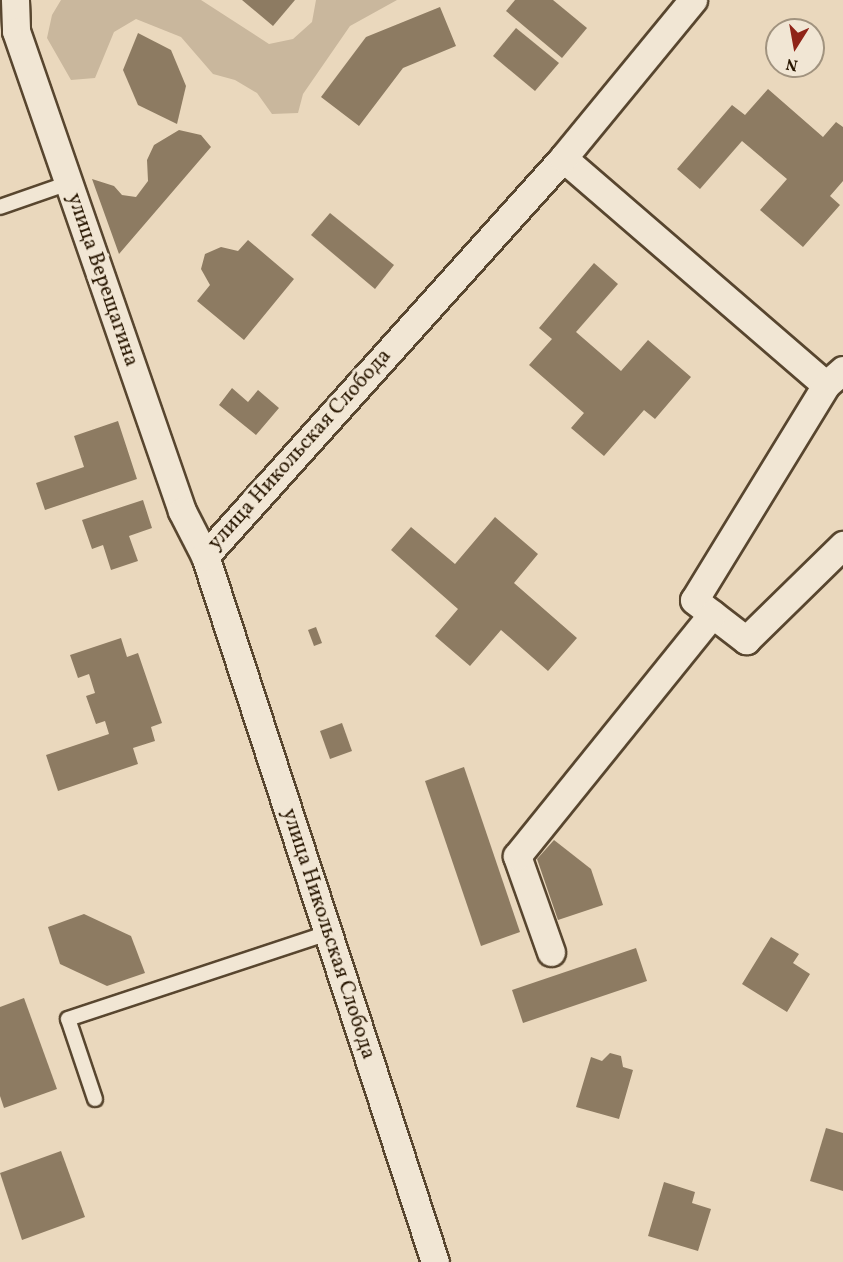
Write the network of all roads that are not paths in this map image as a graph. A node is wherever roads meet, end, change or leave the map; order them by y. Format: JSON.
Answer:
{"nodes":[{"id":1,"x":15,"y":0,"type":"edge"},
{"id":2,"x":693,"y":0,"type":"edge"},
{"id":3,"x":563,"y":158,"type":"junction"},
{"id":4,"x":69,"y":183,"type":"junction"},
{"id":5,"x":0,"y":207,"type":"edge"},
{"id":6,"x":835,"y":377,"type":"edge"},
{"id":7,"x":843,"y":545,"type":"edge"},
{"id":8,"x":205,"y":556,"type":"junction"},
{"id":9,"x":712,"y":614,"type":"junction"},
{"id":10,"x":328,"y":933,"type":"junction"},
{"id":11,"x":551,"y":952,"type":"dead end"},
{"id":12,"x":95,"y":1099,"type":"dead end"},
{"id":13,"x":435,"y":1262,"type":"edge"}],
"edges":[{"from":1,"to":4,"type":"street","name":"улица Верещагина"},
{"from":2,"to":3,"type":"street","name":"улица Никольская Слобода"},
{"from":3,"to":6,"type":"street"},
{"from":3,"to":8,"type":"street","name":"улица Никольская Слобода"},
{"from":4,"to":5,"type":"lane"},
{"from":4,"to":8,"type":"street","name":"улица Верещагина"},
{"from":6,"to":9,"type":"street"},
{"from":7,"to":9,"type":"street"},
{"from":8,"to":10,"type":"street","name":"улица Никольская Слобода"},
{"from":9,"to":11,"type":"street"},
{"from":10,"to":12,"type":"lane"},
{"from":10,"to":13,"type":"street","name":"улица Никольская Слобода"}]}
